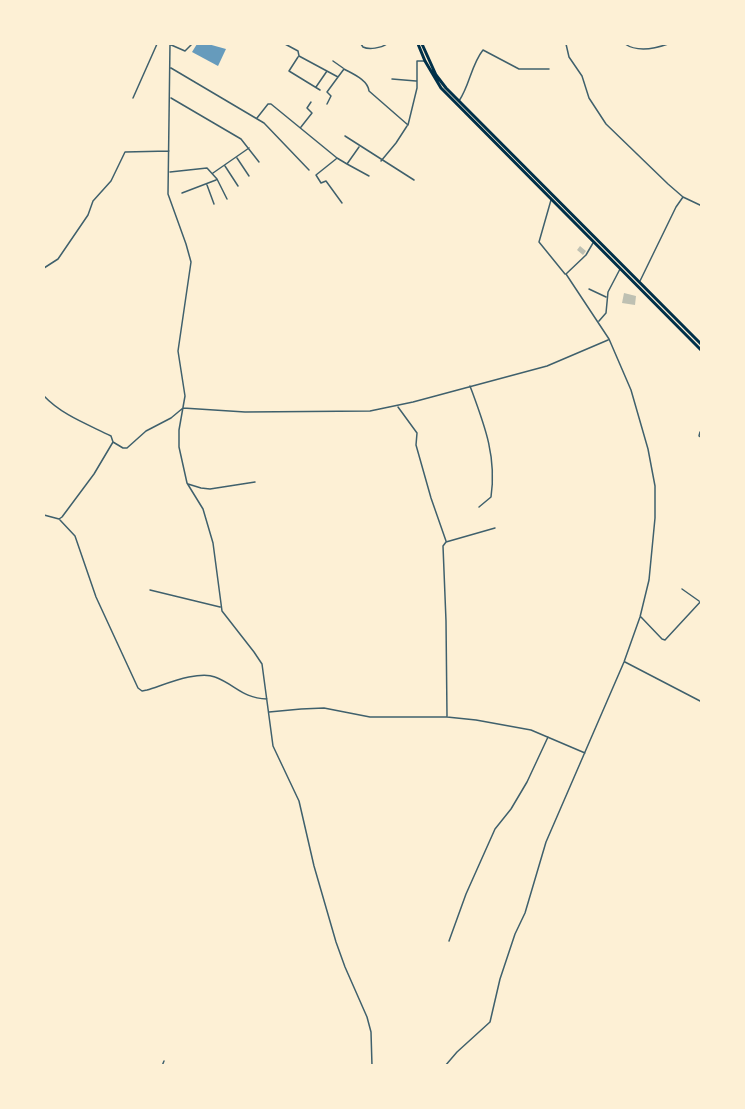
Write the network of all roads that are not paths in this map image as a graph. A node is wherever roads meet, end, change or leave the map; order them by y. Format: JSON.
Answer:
{"nodes":[{"id":1,"x":157,"y":44,"type":"edge"},
{"id":2,"x":169,"y":44,"type":"edge"},
{"id":3,"x":192,"y":44,"type":"edge"},
{"id":4,"x":285,"y":44,"type":"edge"},
{"id":5,"x":361,"y":44,"type":"edge"},
{"id":6,"x":387,"y":44,"type":"edge"},
{"id":7,"x":420,"y":44,"type":"edge"},
{"id":8,"x":566,"y":44,"type":"edge"},
{"id":9,"x":625,"y":44,"type":"edge"},
{"id":10,"x":668,"y":44,"type":"edge"},
{"id":11,"x":299,"y":56,"type":"junction"},
{"id":12,"x":333,"y":61,"type":"dead end"},
{"id":13,"x":425,"y":61,"type":"junction"},
{"id":14,"x":170,"y":68,"type":"junction"},
{"id":15,"x":344,"y":69,"type":"junction"},
{"id":16,"x":549,"y":69,"type":"dead end"},
{"id":17,"x":327,"y":70,"type":"junction"},
{"id":18,"x":338,"y":77,"type":"junction"},
{"id":19,"x":392,"y":79,"type":"dead end"},
{"id":20,"x":417,"y":81,"type":"junction"},
{"id":21,"x":315,"y":87,"type":"junction"},
{"id":22,"x":320,"y":90,"type":"dead end"},
{"id":23,"x":170,"y":97,"type":"junction"},
{"id":24,"x":133,"y":98,"type":"dead end"},
{"id":25,"x":459,"y":101,"type":"junction"},
{"id":26,"x":311,"y":102,"type":"dead end"},
{"id":27,"x":327,"y":104,"type":"dead end"},
{"id":28,"x":257,"y":119,"type":"junction"},
{"id":29,"x":408,"y":125,"type":"junction"},
{"id":30,"x":300,"y":127,"type":"junction"},
{"id":31,"x":345,"y":136,"type":"dead end"},
{"id":32,"x":359,"y":146,"type":"junction"},
{"id":33,"x":249,"y":148,"type":"junction"},
{"id":34,"x":170,"y":152,"type":"junction"},
{"id":35,"x":237,"y":157,"type":"junction"},
{"id":36,"x":337,"y":158,"type":"junction"},
{"id":37,"x":381,"y":161,"type":"junction"},
{"id":38,"x":259,"y":162,"type":"dead end"},
{"id":39,"x":347,"y":164,"type":"junction"},
{"id":40,"x":224,"y":165,"type":"junction"},
{"id":41,"x":309,"y":170,"type":"dead end"},
{"id":42,"x":169,"y":172,"type":"junction"},
{"id":43,"x":213,"y":173,"type":"junction"},
{"id":44,"x":249,"y":176,"type":"dead end"},
{"id":45,"x":369,"y":176,"type":"dead end"},
{"id":46,"x":217,"y":179,"type":"junction"},
{"id":47,"x":414,"y":180,"type":"dead end"},
{"id":48,"x":207,"y":184,"type":"junction"},
{"id":49,"x":238,"y":186,"type":"dead end"},
{"id":50,"x":182,"y":193,"type":"dead end"},
{"id":51,"x":683,"y":197,"type":"junction"},
{"id":52,"x":227,"y":199,"type":"dead end"},
{"id":53,"x":551,"y":199,"type":"junction"},
{"id":54,"x":342,"y":202,"type":"dead end"},
{"id":55,"x":214,"y":204,"type":"dead end"},
{"id":56,"x":702,"y":206,"type":"edge"},
{"id":57,"x":594,"y":241,"type":"junction"},
{"id":58,"x":44,"y":268,"type":"edge"},
{"id":59,"x":621,"y":269,"type":"junction"},
{"id":60,"x":566,"y":274,"type":"junction"},
{"id":61,"x":639,"y":283,"type":"junction"},
{"id":62,"x":589,"y":289,"type":"dead end"},
{"id":63,"x":607,"y":297,"type":"junction"},
{"id":64,"x":598,"y":323,"type":"junction"},
{"id":65,"x":609,"y":339,"type":"junction"},
{"id":66,"x":702,"y":345,"type":"edge"},
{"id":67,"x":702,"y":351,"type":"edge"},
{"id":68,"x":470,"y":385,"type":"junction"},
{"id":69,"x":44,"y":396,"type":"edge"},
{"id":70,"x":398,"y":406,"type":"junction"},
{"id":71,"x":183,"y":408,"type":"junction"},
{"id":72,"x":700,"y":432,"type":"dead end"},
{"id":73,"x":702,"y":438,"type":"edge"},
{"id":74,"x":112,"y":442,"type":"junction"},
{"id":75,"x":255,"y":482,"type":"dead end"},
{"id":76,"x":187,"y":483,"type":"junction"},
{"id":77,"x":479,"y":507,"type":"dead end"},
{"id":78,"x":44,"y":515,"type":"edge"},
{"id":79,"x":59,"y":519,"type":"junction"},
{"id":80,"x":495,"y":528,"type":"dead end"},
{"id":81,"x":447,"y":542,"type":"junction"},
{"id":82,"x":150,"y":590,"type":"dead end"},
{"id":83,"x":682,"y":590,"type":"dead end"},
{"id":84,"x":701,"y":601,"type":"edge"},
{"id":85,"x":221,"y":608,"type":"junction"},
{"id":86,"x":640,"y":617,"type":"junction"},
{"id":87,"x":624,"y":662,"type":"junction"},
{"id":88,"x":267,"y":699,"type":"junction"},
{"id":89,"x":702,"y":702,"type":"edge"},
{"id":90,"x":268,"y":712,"type":"junction"},
{"id":91,"x":447,"y":717,"type":"junction"},
{"id":92,"x":549,"y":736,"type":"junction"},
{"id":93,"x":585,"y":753,"type":"junction"},
{"id":94,"x":449,"y":941,"type":"dead end"},
{"id":95,"x":164,"y":1060,"type":"dead end"},
{"id":96,"x":162,"y":1065,"type":"edge"},
{"id":97,"x":372,"y":1065,"type":"edge"},
{"id":98,"x":445,"y":1065,"type":"edge"}],
"edges":[{"from":1,"to":24,"type":"street"},
{"from":2,"to":3,"type":"street"},
{"from":2,"to":14,"type":"street"},
{"from":4,"to":11,"type":"street"},
{"from":5,"to":6,"type":"street"},
{"from":7,"to":13,"type":"main road"},
{"from":7,"to":25,"type":"main road"},
{"from":8,"to":51,"type":"street"},
{"from":9,"to":10,"type":"street"},
{"from":11,"to":17,"type":"street"},
{"from":11,"to":21,"type":"street"},
{"from":12,"to":15,"type":"street"},
{"from":13,"to":20,"type":"street"},
{"from":13,"to":53,"type":"main road"},
{"from":14,"to":23,"type":"street"},
{"from":14,"to":28,"type":"street"},
{"from":15,"to":18,"type":"street"},
{"from":15,"to":29,"type":"street"},
{"from":16,"to":25,"type":"street"},
{"from":17,"to":18,"type":"street"},
{"from":17,"to":21,"type":"street"},
{"from":18,"to":27,"type":"street"},
{"from":19,"to":20,"type":"street"},
{"from":20,"to":29,"type":"street"},
{"from":21,"to":22,"type":"street"},
{"from":23,"to":33,"type":"street"},
{"from":23,"to":34,"type":"street"},
{"from":25,"to":61,"type":"main road"},
{"from":26,"to":30,"type":"street"},
{"from":28,"to":30,"type":"street"},
{"from":28,"to":41,"type":"street"},
{"from":29,"to":37,"type":"street"},
{"from":30,"to":36,"type":"street"},
{"from":31,"to":32,"type":"street"},
{"from":32,"to":37,"type":"street"},
{"from":32,"to":39,"type":"street"},
{"from":33,"to":35,"type":"street"},
{"from":33,"to":38,"type":"street"},
{"from":34,"to":42,"type":"street"},
{"from":34,"to":58,"type":"street"},
{"from":35,"to":40,"type":"street"},
{"from":35,"to":44,"type":"street"},
{"from":36,"to":39,"type":"street"},
{"from":36,"to":54,"type":"street"},
{"from":37,"to":47,"type":"street"},
{"from":39,"to":45,"type":"street"},
{"from":40,"to":43,"type":"street"},
{"from":40,"to":49,"type":"street"},
{"from":42,"to":43,"type":"street"},
{"from":42,"to":71,"type":"street"},
{"from":43,"to":46,"type":"street"},
{"from":46,"to":48,"type":"street"},
{"from":46,"to":52,"type":"street"},
{"from":48,"to":50,"type":"street"},
{"from":48,"to":55,"type":"street"},
{"from":51,"to":56,"type":"street"},
{"from":51,"to":61,"type":"street"},
{"from":53,"to":57,"type":"main road"},
{"from":53,"to":60,"type":"street"},
{"from":57,"to":59,"type":"main road"},
{"from":57,"to":60,"type":"street"},
{"from":59,"to":63,"type":"street"},
{"from":59,"to":67,"type":"main road"},
{"from":60,"to":64,"type":"street"},
{"from":61,"to":66,"type":"main road"},
{"from":62,"to":63,"type":"street"},
{"from":63,"to":64,"type":"street"},
{"from":64,"to":65,"type":"street"},
{"from":65,"to":68,"type":"street"},
{"from":65,"to":86,"type":"street"},
{"from":68,"to":70,"type":"street"},
{"from":68,"to":77,"type":"street"},
{"from":69,"to":74,"type":"street"},
{"from":70,"to":71,"type":"street"},
{"from":70,"to":81,"type":"street"},
{"from":71,"to":74,"type":"street"},
{"from":71,"to":76,"type":"street"},
{"from":72,"to":73,"type":"street"},
{"from":74,"to":79,"type":"street"},
{"from":75,"to":76,"type":"street"},
{"from":76,"to":85,"type":"street"},
{"from":78,"to":79,"type":"street"},
{"from":79,"to":88,"type":"street"},
{"from":80,"to":81,"type":"street"},
{"from":81,"to":91,"type":"street"},
{"from":82,"to":85,"type":"street"},
{"from":83,"to":84,"type":"street"},
{"from":84,"to":86,"type":"street"},
{"from":85,"to":88,"type":"street"},
{"from":86,"to":87,"type":"street"},
{"from":87,"to":89,"type":"street"},
{"from":87,"to":93,"type":"street"},
{"from":88,"to":90,"type":"street"},
{"from":90,"to":91,"type":"street"},
{"from":90,"to":97,"type":"street"},
{"from":91,"to":92,"type":"street"},
{"from":92,"to":93,"type":"street"},
{"from":92,"to":94,"type":"street"},
{"from":93,"to":98,"type":"street"},
{"from":95,"to":96,"type":"street"}]}
